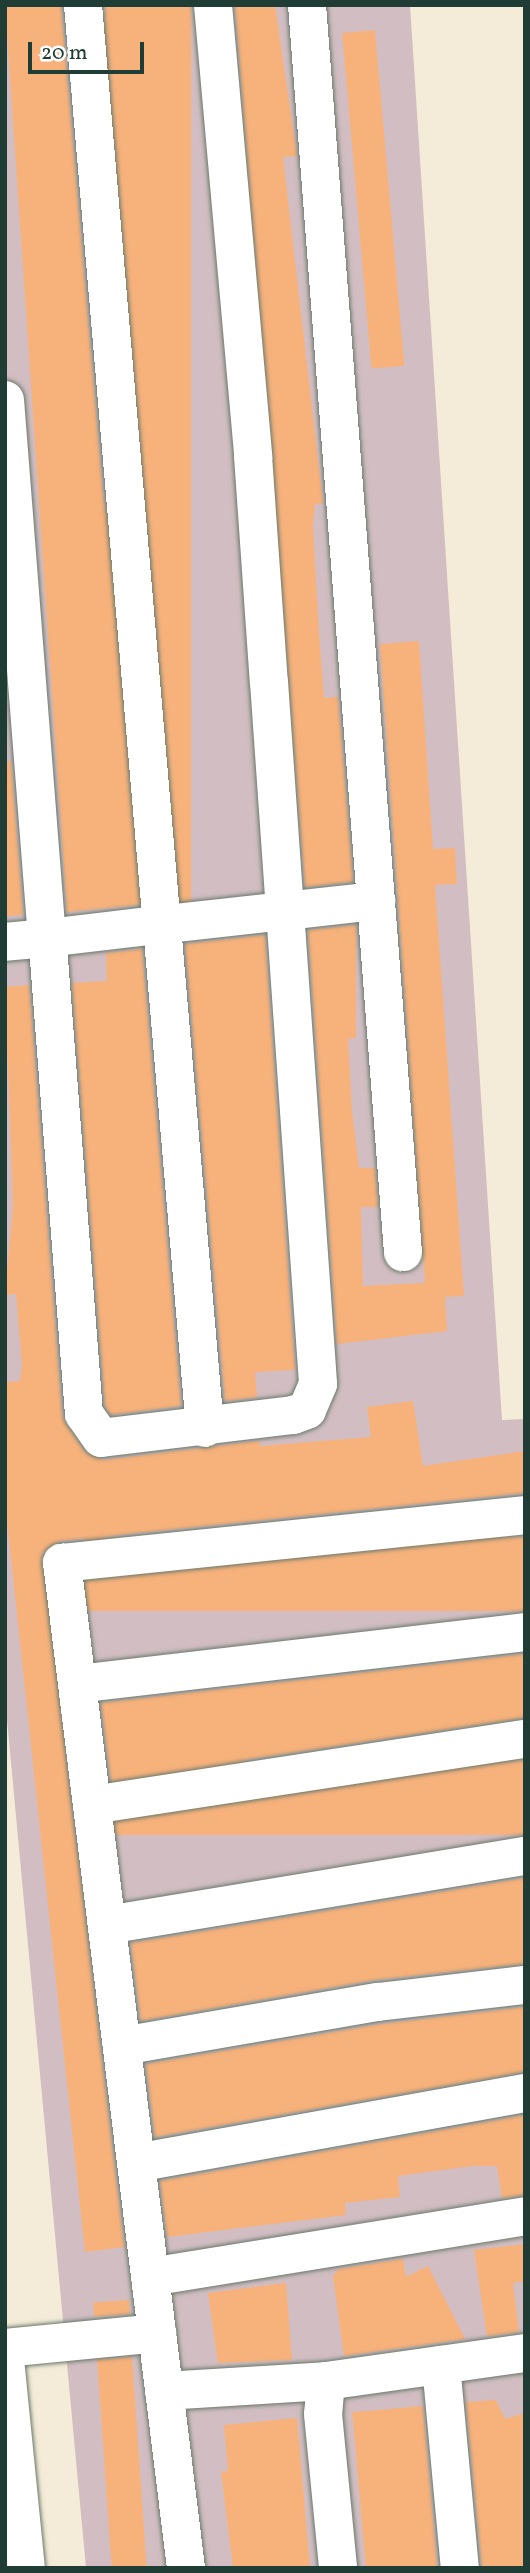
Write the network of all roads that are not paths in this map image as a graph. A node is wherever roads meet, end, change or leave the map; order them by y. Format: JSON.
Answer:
{"nodes":[{"id":1,"x":83,"y":5,"type":"edge"},
{"id":2,"x":213,"y":5,"type":"edge"},
{"id":3,"x":307,"y":5,"type":"edge"},
{"id":4,"x":5,"y":400,"type":"edge"},
{"id":5,"x":376,"y":901,"type":"junction"},
{"id":6,"x":285,"y":911,"type":"junction"},
{"id":7,"x":158,"y":925,"type":"junction"},
{"id":8,"x":47,"y":938,"type":"junction"},
{"id":9,"x":5,"y":942,"type":"edge"},
{"id":10,"x":404,"y":1252,"type":"dead end"},
{"id":11,"x":205,"y":1428,"type":"junction"},
{"id":12,"x":525,"y":1515,"type":"edge"},
{"id":13,"x":525,"y":1632,"type":"edge"},
{"id":14,"x":77,"y":1684,"type":"junction"},
{"id":15,"x":525,"y":1739,"type":"edge"},
{"id":16,"x":92,"y":1805,"type":"junction"},
{"id":17,"x":525,"y":1856,"type":"edge"},
{"id":18,"x":107,"y":1925,"type":"junction"},
{"id":19,"x":525,"y":1985,"type":"edge"},
{"id":20,"x":122,"y":2046,"type":"junction"},
{"id":21,"x":525,"y":2092,"type":"edge"},
{"id":22,"x":136,"y":2163,"type":"junction"},
{"id":23,"x":525,"y":2216,"type":"edge"},
{"id":24,"x":150,"y":2277,"type":"junction"},
{"id":25,"x":157,"y":2333,"type":"junction"},
{"id":26,"x":5,"y":2348,"type":"edge"},
{"id":27,"x":525,"y":2353,"type":"edge"},
{"id":28,"x":5,"y":2359,"type":"edge"},
{"id":29,"x":441,"y":2365,"type":"junction"},
{"id":30,"x":326,"y":2381,"type":"junction"},
{"id":31,"x":164,"y":2391,"type":"junction"},
{"id":32,"x":26,"y":2568,"type":"edge"},
{"id":33,"x":186,"y":2568,"type":"edge"},
{"id":34,"x":338,"y":2568,"type":"edge"},
{"id":35,"x":460,"y":2568,"type":"edge"}],
"edges":[{"from":1,"to":7,"type":"street"},
{"from":2,"to":6,"type":"street"},
{"from":3,"to":5,"type":"street"},
{"from":4,"to":8,"type":"street"},
{"from":5,"to":6,"type":"street"},
{"from":5,"to":10,"type":"street"},
{"from":6,"to":7,"type":"street"},
{"from":6,"to":11,"type":"street"},
{"from":7,"to":8,"type":"street"},
{"from":7,"to":11,"type":"street"},
{"from":8,"to":9,"type":"street"},
{"from":8,"to":11,"type":"street"},
{"from":12,"to":14,"type":"street"},
{"from":13,"to":14,"type":"street"},
{"from":14,"to":16,"type":"street"},
{"from":15,"to":16,"type":"street"},
{"from":16,"to":18,"type":"street"},
{"from":17,"to":18,"type":"street"},
{"from":18,"to":20,"type":"street"},
{"from":19,"to":20,"type":"street"},
{"from":20,"to":22,"type":"street"},
{"from":21,"to":22,"type":"street"},
{"from":22,"to":24,"type":"street"},
{"from":23,"to":24,"type":"street"},
{"from":24,"to":25,"type":"street"},
{"from":25,"to":26,"type":"street"},
{"from":25,"to":31,"type":"street"},
{"from":27,"to":29,"type":"street"},
{"from":28,"to":32,"type":"street"},
{"from":29,"to":30,"type":"street"},
{"from":29,"to":35,"type":"street"},
{"from":30,"to":31,"type":"street"},
{"from":30,"to":34,"type":"street"},
{"from":31,"to":33,"type":"street"}]}
